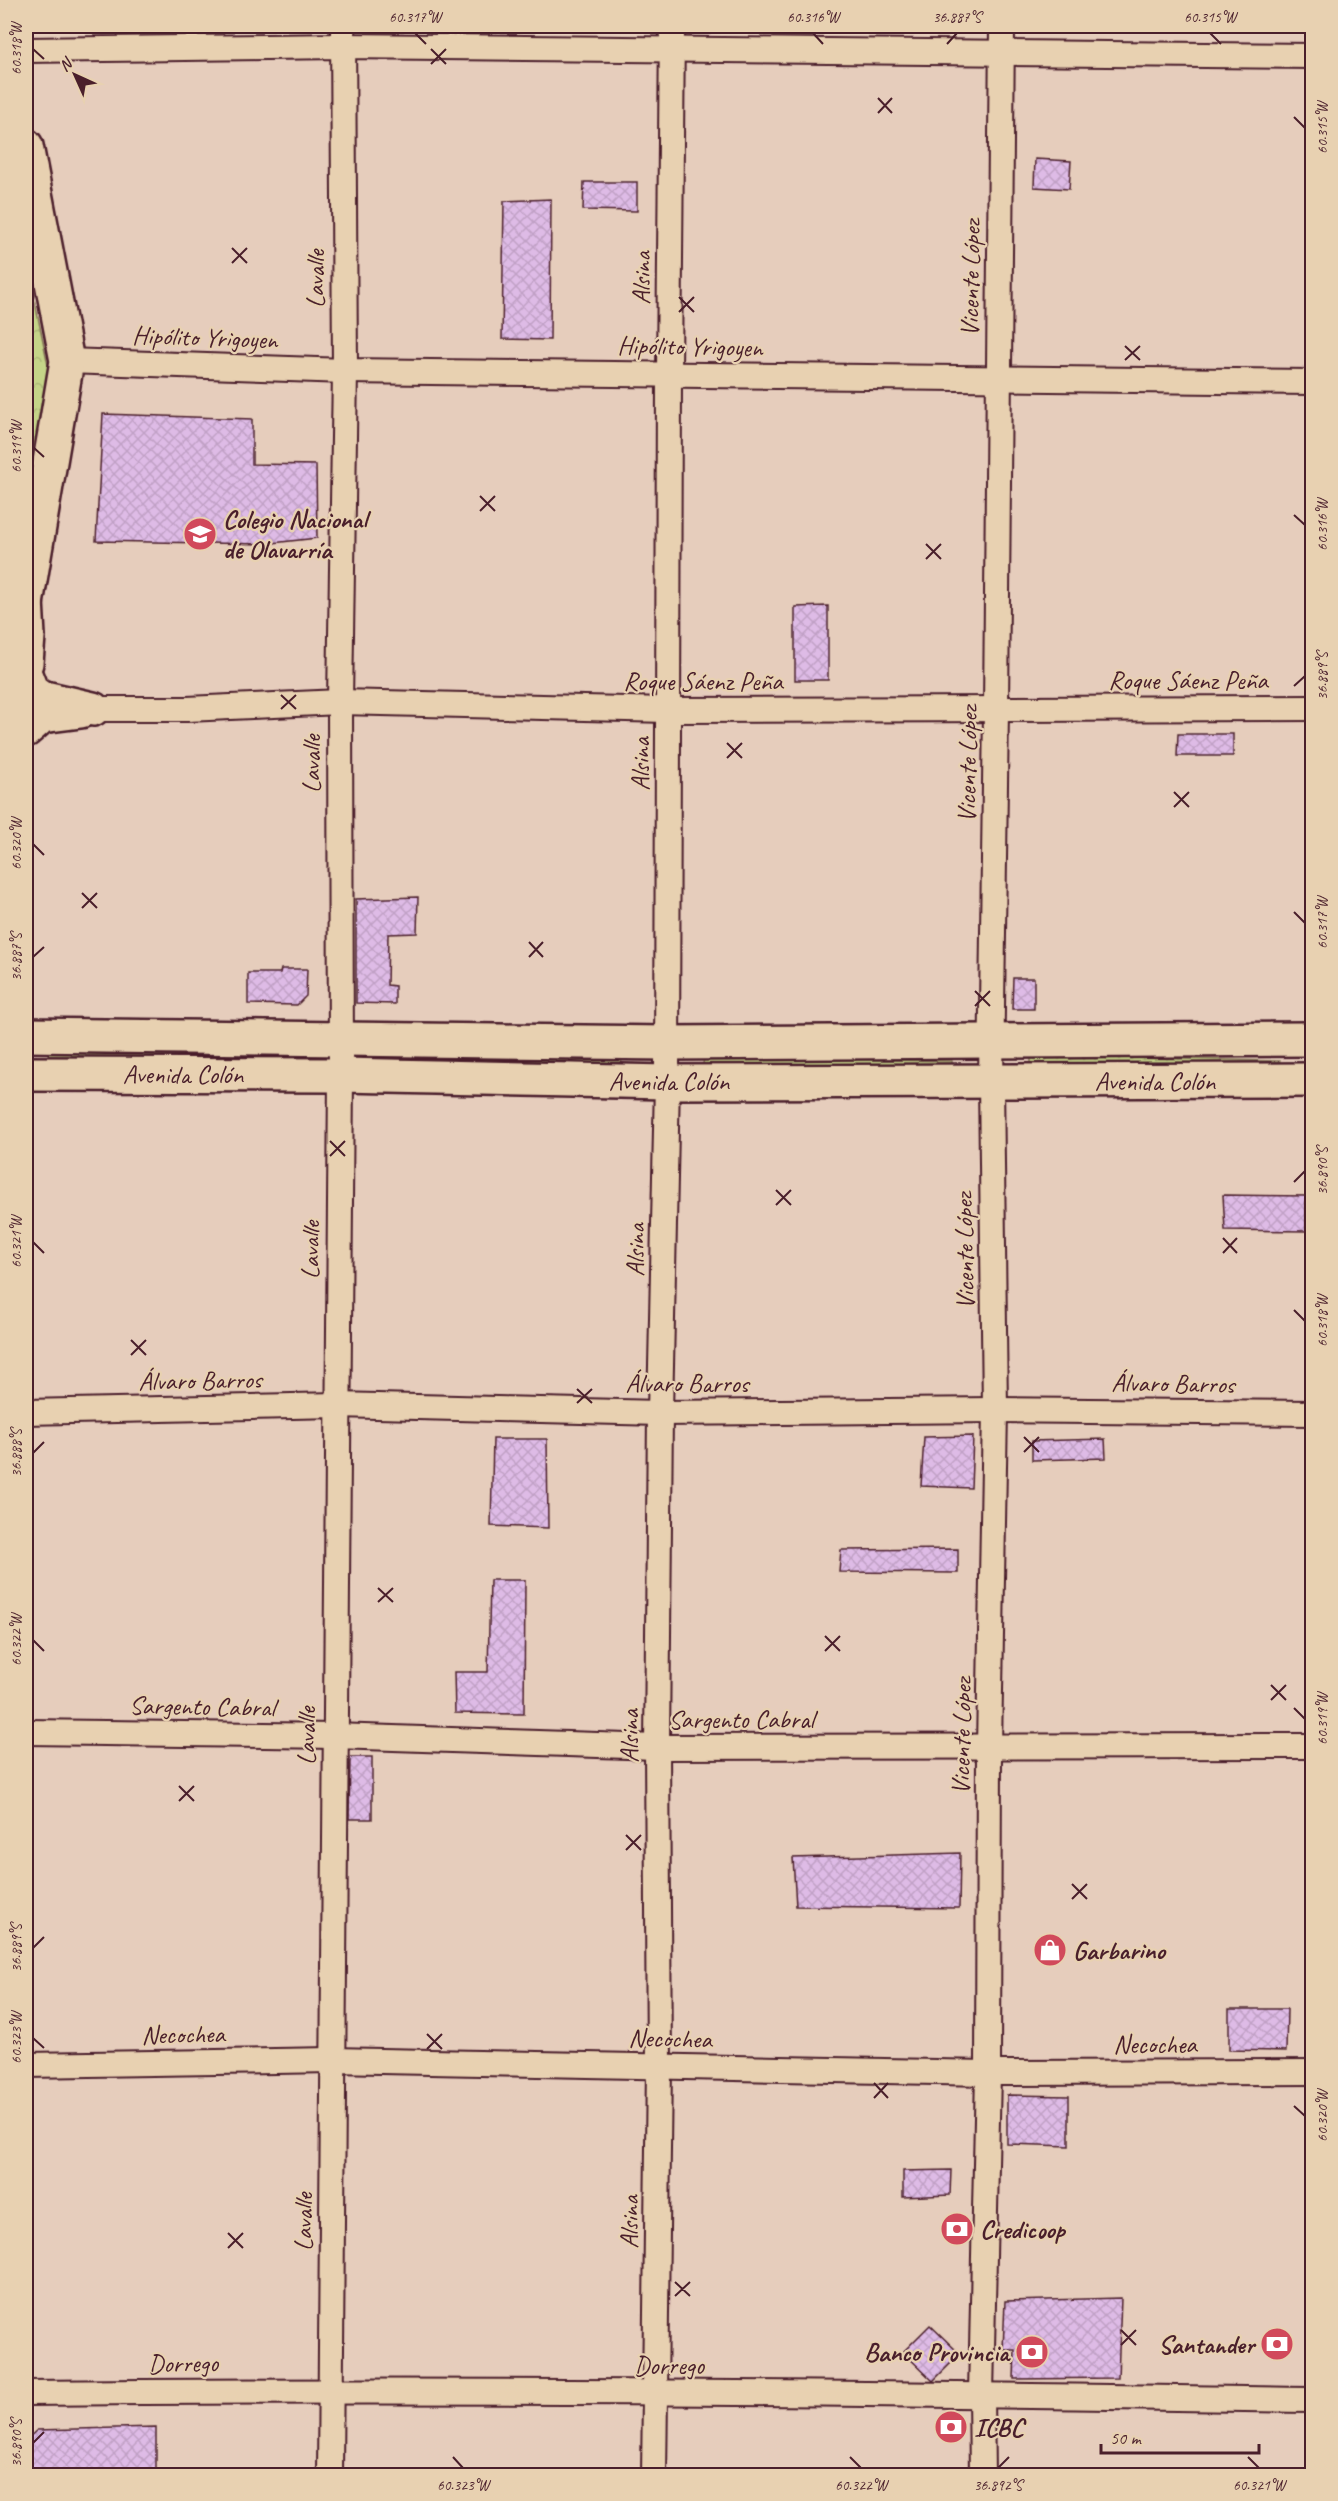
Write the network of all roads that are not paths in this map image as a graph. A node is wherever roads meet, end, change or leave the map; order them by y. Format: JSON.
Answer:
{"nodes":[{"id":1,"x":1002,"y":26,"type":"edge"},
{"id":2,"x":342,"y":36,"type":"edge"},
{"id":3,"x":672,"y":37,"type":"edge"},
{"id":4,"x":26,"y":50,"type":"edge"},
{"id":5,"x":1001,"y":52,"type":"junction"},
{"id":6,"x":1312,"y":56,"type":"edge"},
{"id":7,"x":26,"y":146,"type":"edge"},
{"id":8,"x":66,"y":361,"type":"junction"},
{"id":9,"x":345,"y":371,"type":"junction"},
{"id":10,"x":669,"y":374,"type":"junction"},
{"id":11,"x":997,"y":380,"type":"junction"},
{"id":12,"x":1312,"y":382,"type":"edge"},
{"id":13,"x":26,"y":602,"type":"edge"},
{"id":14,"x":26,"y":663,"type":"edge"},
{"id":15,"x":26,"y":677,"type":"edge"},
{"id":16,"x":340,"y":702,"type":"junction"},
{"id":17,"x":1312,"y":708,"type":"edge"},
{"id":18,"x":93,"y":709,"type":"junction"},
{"id":19,"x":668,"y":710,"type":"junction"},
{"id":20,"x":996,"y":710,"type":"junction"},
{"id":21,"x":26,"y":730,"type":"edge"},
{"id":22,"x":26,"y":1035,"type":"edge"},
{"id":23,"x":339,"y":1038,"type":"junction"},
{"id":24,"x":993,"y":1040,"type":"junction"},
{"id":25,"x":1312,"y":1040,"type":"edge"},
{"id":26,"x":667,"y":1043,"type":"junction"},
{"id":27,"x":26,"y":1074,"type":"edge"},
{"id":28,"x":340,"y":1075,"type":"junction"},
{"id":29,"x":1312,"y":1080,"type":"edge"},
{"id":30,"x":991,"y":1081,"type":"junction"},
{"id":31,"x":667,"y":1082,"type":"junction"},
{"id":32,"x":337,"y":1405,"type":"junction"},
{"id":33,"x":995,"y":1410,"type":"junction"},
{"id":34,"x":26,"y":1412,"type":"edge"},
{"id":35,"x":660,"y":1413,"type":"junction"},
{"id":36,"x":1312,"y":1413,"type":"edge"},
{"id":37,"x":26,"y":1732,"type":"edge"},
{"id":38,"x":335,"y":1736,"type":"junction"},
{"id":39,"x":1312,"y":1746,"type":"edge"},
{"id":40,"x":657,"y":1747,"type":"junction"},
{"id":41,"x":989,"y":1747,"type":"junction"},
{"id":42,"x":332,"y":2060,"type":"junction"},
{"id":43,"x":26,"y":2065,"type":"edge"},
{"id":44,"x":659,"y":2066,"type":"junction"},
{"id":45,"x":1312,"y":2072,"type":"edge"},
{"id":46,"x":988,"y":2073,"type":"junction"},
{"id":47,"x":331,"y":2390,"type":"junction"},
{"id":48,"x":26,"y":2393,"type":"edge"},
{"id":49,"x":656,"y":2394,"type":"junction"},
{"id":50,"x":981,"y":2394,"type":"junction"},
{"id":51,"x":1312,"y":2400,"type":"edge"},
{"id":52,"x":330,"y":2475,"type":"edge"},
{"id":53,"x":654,"y":2475,"type":"edge"},
{"id":54,"x":982,"y":2475,"type":"edge"}],
"edges":[{"from":1,"to":5,"type":"street","name":"Vicente López"},
{"from":2,"to":3,"type":"street"},
{"from":2,"to":4,"type":"street"},
{"from":2,"to":9,"type":"street","name":"Lavalle"},
{"from":3,"to":5,"type":"street"},
{"from":3,"to":10,"type":"street","name":"Alsina"},
{"from":5,"to":6,"type":"street"},
{"from":5,"to":11,"type":"street","name":"Vicente López"},
{"from":7,"to":8,"type":"main road"},
{"from":8,"to":9,"type":"street","name":"Hipólito Yrigoyen"},
{"from":8,"to":13,"type":"main road"},
{"from":9,"to":10,"type":"street","name":"Hipólito Yrigoyen"},
{"from":9,"to":16,"type":"street","name":"Lavalle"},
{"from":10,"to":11,"type":"street","name":"Hipólito Yrigoyen"},
{"from":10,"to":19,"type":"street","name":"Alsina"},
{"from":11,"to":12,"type":"street","name":"Hipólito Yrigoyen"},
{"from":11,"to":20,"type":"street","name":"Vicente López"},
{"from":13,"to":14,"type":"main road"},
{"from":15,"to":18,"type":"main road"},
{"from":16,"to":18,"type":"street","name":"Roque Sáenz Peña"},
{"from":16,"to":19,"type":"street","name":"Roque Sáenz Peña"},
{"from":16,"to":23,"type":"street","name":"Lavalle"},
{"from":17,"to":20,"type":"street","name":"Roque Sáenz Peña"},
{"from":18,"to":21,"type":"main road"},
{"from":19,"to":20,"type":"street","name":"Roque Sáenz Peña"},
{"from":19,"to":26,"type":"street","name":"Alsina"},
{"from":20,"to":24,"type":"street","name":"Vicente López"},
{"from":22,"to":23,"type":"main road","name":"Avenida Colón"},
{"from":23,"to":26,"type":"main road","name":"Avenida Colón"},
{"from":23,"to":28,"type":"street","name":"Lavalle"},
{"from":24,"to":25,"type":"main road","name":"Avenida Colón"},
{"from":24,"to":26,"type":"main road","name":"Avenida Colón"},
{"from":24,"to":30,"type":"street","name":"Vicente López"},
{"from":26,"to":31,"type":"street","name":"Alsina"},
{"from":27,"to":28,"type":"main road","name":"Avenida Colón"},
{"from":28,"to":31,"type":"main road","name":"Avenida Colón"},
{"from":28,"to":32,"type":"street","name":"Lavalle"},
{"from":29,"to":30,"type":"main road","name":"Avenida Colón"},
{"from":30,"to":31,"type":"main road","name":"Avenida Colón"},
{"from":30,"to":33,"type":"street","name":"Vicente López"},
{"from":31,"to":35,"type":"street","name":"Alsina"},
{"from":32,"to":34,"type":"street","name":"Álvaro Barros"},
{"from":32,"to":35,"type":"street","name":"Álvaro Barros"},
{"from":32,"to":38,"type":"street","name":"Lavalle"},
{"from":33,"to":35,"type":"street","name":"Álvaro Barros"},
{"from":33,"to":36,"type":"street","name":"Álvaro Barros"},
{"from":33,"to":41,"type":"street","name":"Vicente López"},
{"from":35,"to":40,"type":"street","name":"Alsina"},
{"from":37,"to":38,"type":"street","name":"Sargento Cabral"},
{"from":38,"to":40,"type":"street","name":"Sargento Cabral"},
{"from":38,"to":42,"type":"street","name":"Lavalle"},
{"from":39,"to":41,"type":"street","name":"Sargento Cabral"},
{"from":40,"to":41,"type":"street","name":"Sargento Cabral"},
{"from":40,"to":44,"type":"street","name":"Alsina"},
{"from":41,"to":46,"type":"street","name":"Vicente López"},
{"from":42,"to":43,"type":"street","name":"Necochea"},
{"from":42,"to":44,"type":"street","name":"Necochea"},
{"from":42,"to":47,"type":"street","name":"Lavalle"},
{"from":44,"to":46,"type":"street","name":"Necochea"},
{"from":44,"to":49,"type":"street","name":"Alsina"},
{"from":45,"to":46,"type":"street","name":"Necochea"},
{"from":46,"to":50,"type":"street","name":"Vicente López"},
{"from":47,"to":48,"type":"street","name":"Dorrego"},
{"from":47,"to":49,"type":"street","name":"Dorrego"},
{"from":47,"to":52,"type":"street","name":"Lavalle"},
{"from":49,"to":50,"type":"street","name":"Dorrego"},
{"from":49,"to":53,"type":"street","name":"Alsina"},
{"from":50,"to":51,"type":"street","name":"Dorrego"},
{"from":50,"to":54,"type":"street","name":"Vicente López"}]}
